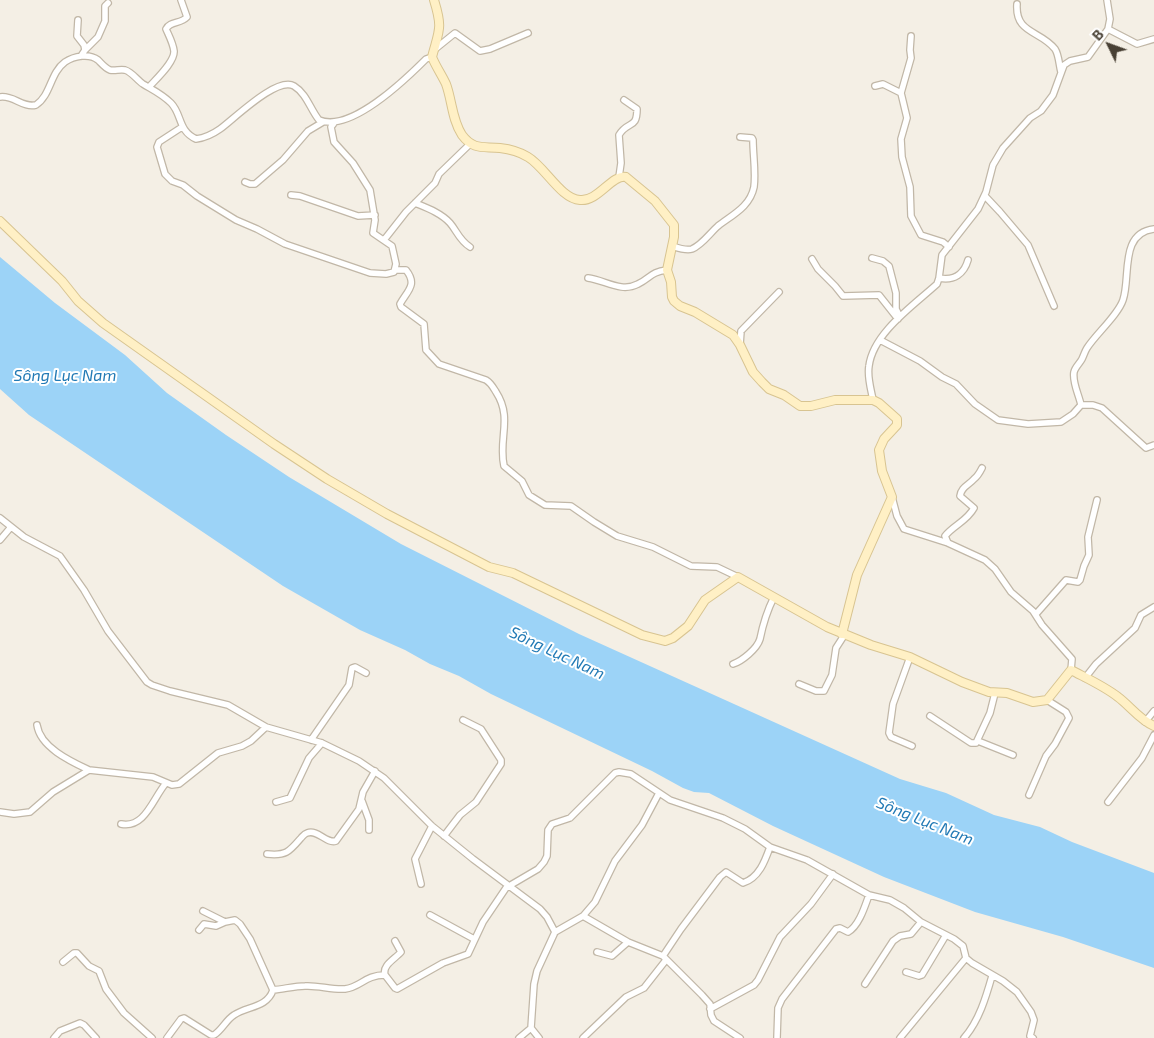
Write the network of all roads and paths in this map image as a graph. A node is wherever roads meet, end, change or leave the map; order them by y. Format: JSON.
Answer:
{"nodes":[{"id":1,"x":181,"y":0,"type":"edge"},
{"id":2,"x":434,"y":0,"type":"edge"},
{"id":3,"x":1107,"y":0,"type":"edge"},
{"id":4,"x":108,"y":3,"type":"dead end"},
{"id":5,"x":1017,"y":4,"type":"dead end"},
{"id":6,"x":78,"y":20,"type":"dead end"},
{"id":7,"x":1108,"y":29,"type":"junction"},
{"id":8,"x":528,"y":33,"type":"dead end"},
{"id":9,"x":911,"y":36,"type":"dead end"},
{"id":10,"x":1154,"y":38,"type":"edge"},
{"id":11,"x":85,"y":50,"type":"junction"},
{"id":12,"x":433,"y":54,"type":"junction"},
{"id":13,"x":82,"y":56,"type":"junction"},
{"id":14,"x":1061,"y":72,"type":"junction"},
{"id":15,"x":875,"y":86,"type":"dead end"},
{"id":16,"x":149,"y":87,"type":"junction"},
{"id":17,"x":900,"y":93,"type":"junction"},
{"id":18,"x":0,"y":97,"type":"edge"},
{"id":19,"x":624,"y":100,"type":"dead end"},
{"id":20,"x":323,"y":122,"type":"junction"},
{"id":21,"x":334,"y":123,"type":"junction"},
{"id":22,"x":182,"y":127,"type":"junction"},
{"id":23,"x":740,"y":136,"type":"dead end"},
{"id":24,"x":471,"y":143,"type":"junction"},
{"id":25,"x":619,"y":177,"type":"junction"},
{"id":26,"x":245,"y":182,"type":"dead end"},
{"id":27,"x":292,"y":195,"type":"dead end"},
{"id":28,"x":985,"y":196,"type":"junction"},
{"id":29,"x":416,"y":202,"type":"junction"},
{"id":30,"x":375,"y":214,"type":"junction"},
{"id":31,"x":0,"y":221,"type":"edge"},
{"id":32,"x":1154,"y":229,"type":"edge"},
{"id":33,"x":384,"y":240,"type":"junction"},
{"id":34,"x":672,"y":246,"type":"junction"},
{"id":35,"x":470,"y":247,"type":"dead end"},
{"id":36,"x":949,"y":247,"type":"junction"},
{"id":37,"x":872,"y":258,"type":"dead end"},
{"id":38,"x":812,"y":259,"type":"dead end"},
{"id":39,"x":968,"y":260,"type":"dead end"},
{"id":40,"x":396,"y":270,"type":"junction"},
{"id":41,"x":667,"y":270,"type":"junction"},
{"id":42,"x":588,"y":278,"type":"dead end"},
{"id":43,"x":940,"y":278,"type":"junction"},
{"id":44,"x":779,"y":292,"type":"dead end"},
{"id":45,"x":1054,"y":306,"type":"dead end"},
{"id":46,"x":899,"y":318,"type":"junction"},
{"id":47,"x":880,"y":340,"type":"junction"},
{"id":48,"x":740,"y":346,"type":"junction"},
{"id":49,"x":873,"y":400,"type":"junction"},
{"id":50,"x":1081,"y":405,"type":"junction"},
{"id":51,"x":1154,"y":444,"type":"edge"},
{"id":52,"x":982,"y":468,"type":"dead end"},
{"id":53,"x":892,"y":497,"type":"junction"},
{"id":54,"x":1097,"y":500,"type":"dead end"},
{"id":55,"x":0,"y":518,"type":"edge"},
{"id":56,"x":11,"y":527,"type":"junction"},
{"id":57,"x":0,"y":540,"type":"edge"},
{"id":58,"x":948,"y":543,"type":"junction"},
{"id":59,"x":738,"y":577,"type":"junction"},
{"id":60,"x":774,"y":597,"type":"junction"},
{"id":61,"x":1154,"y":607,"type":"edge"},
{"id":62,"x":1036,"y":614,"type":"junction"},
{"id":63,"x":843,"y":634,"type":"junction"},
{"id":64,"x":910,"y":658,"type":"junction"},
{"id":65,"x":734,"y":664,"type":"dead end"},
{"id":66,"x":1071,"y":670,"type":"junction"},
{"id":67,"x":366,"y":673,"type":"dead end"},
{"id":68,"x":1085,"y":678,"type":"junction"},
{"id":69,"x":799,"y":684,"type":"dead end"},
{"id":70,"x":995,"y":692,"type":"junction"},
{"id":71,"x":1047,"y":700,"type":"junction"},
{"id":72,"x":1154,"y":711,"type":"edge"},
{"id":73,"x":930,"y":716,"type":"dead end"},
{"id":74,"x":463,"y":720,"type":"dead end"},
{"id":75,"x":1145,"y":722,"type":"junction"},
{"id":76,"x":37,"y":725,"type":"dead end"},
{"id":77,"x":1154,"y":726,"type":"edge"},
{"id":78,"x":266,"y":727,"type":"junction"},
{"id":79,"x":1154,"y":735,"type":"edge"},
{"id":80,"x":311,"y":740,"type":"junction"},
{"id":81,"x":978,"y":741,"type":"junction"},
{"id":82,"x":322,"y":743,"type":"junction"},
{"id":83,"x":912,"y":746,"type":"dead end"},
{"id":84,"x":1013,"y":755,"type":"dead end"},
{"id":85,"x":89,"y":770,"type":"junction"},
{"id":86,"x":375,"y":771,"type":"junction"},
{"id":87,"x":166,"y":783,"type":"junction"},
{"id":88,"x":659,"y":793,"type":"junction"},
{"id":89,"x":1029,"y":795,"type":"dead end"},
{"id":90,"x":361,"y":799,"type":"junction"},
{"id":91,"x":276,"y":802,"type":"dead end"},
{"id":92,"x":1108,"y":802,"type":"dead end"},
{"id":93,"x":0,"y":812,"type":"edge"},
{"id":94,"x":120,"y":824,"type":"dead end"},
{"id":95,"x":432,"y":826,"type":"junction"},
{"id":96,"x":369,"y":830,"type":"dead end"},
{"id":97,"x":444,"y":836,"type":"junction"},
{"id":98,"x":770,"y":847,"type":"junction"},
{"id":99,"x":267,"y":854,"type":"dead end"},
{"id":100,"x":833,"y":874,"type":"junction"},
{"id":101,"x":421,"y":884,"type":"dead end"},
{"id":102,"x":509,"y":885,"type":"junction"},
{"id":103,"x":869,"y":895,"type":"junction"},
{"id":104,"x":204,"y":911,"type":"dead end"},
{"id":105,"x":430,"y":915,"type":"dead end"},
{"id":106,"x":584,"y":916,"type":"junction"},
{"id":107,"x":225,"y":922,"type":"junction"},
{"id":108,"x":921,"y":922,"type":"junction"},
{"id":109,"x":199,"y":930,"type":"dead end"},
{"id":110,"x":555,"y":932,"type":"junction"},
{"id":111,"x":946,"y":935,"type":"junction"},
{"id":112,"x":474,"y":939,"type":"junction"},
{"id":113,"x":395,"y":942,"type":"dead end"},
{"id":114,"x":628,"y":942,"type":"junction"},
{"id":115,"x":597,"y":952,"type":"dead end"},
{"id":116,"x":664,"y":958,"type":"junction"},
{"id":117,"x":966,"y":958,"type":"junction"},
{"id":118,"x":63,"y":962,"type":"dead end"},
{"id":119,"x":906,"y":972,"type":"dead end"},
{"id":120,"x":385,"y":975,"type":"junction"},
{"id":121,"x":992,"y":976,"type":"junction"},
{"id":122,"x":865,"y":984,"type":"dead end"},
{"id":123,"x":273,"y":990,"type":"junction"},
{"id":124,"x":710,"y":1010,"type":"junction"},
{"id":125,"x":531,"y":1028,"type":"junction"},
{"id":126,"x":1030,"y":1037,"type":"edge"},
{"id":127,"x":54,"y":1038,"type":"edge"},
{"id":128,"x":96,"y":1038,"type":"edge"},
{"id":129,"x":152,"y":1038,"type":"edge"},
{"id":130,"x":167,"y":1038,"type":"edge"},
{"id":131,"x":520,"y":1038,"type":"edge"},
{"id":132,"x":539,"y":1038,"type":"edge"},
{"id":133,"x":583,"y":1038,"type":"edge"},
{"id":134,"x":740,"y":1038,"type":"edge"},
{"id":135,"x":777,"y":1038,"type":"edge"},
{"id":136,"x":900,"y":1038,"type":"edge"},
{"id":137,"x":964,"y":1038,"type":"edge"}],
"edges":[{"from":1,"to":16,"type":"street"},
{"from":2,"to":12,"type":"street"},
{"from":3,"to":7,"type":"street"},
{"from":4,"to":11,"type":"street"},
{"from":5,"to":14,"type":"street"},
{"from":6,"to":11,"type":"street"},
{"from":7,"to":10,"type":"street"},
{"from":7,"to":14,"type":"street"},
{"from":8,"to":12,"type":"street"},
{"from":9,"to":17,"type":"street"},
{"from":11,"to":13,"type":"street"},
{"from":12,"to":21,"type":"street"},
{"from":12,"to":24,"type":"street"},
{"from":13,"to":16,"type":"street"},
{"from":13,"to":18,"type":"street"},
{"from":14,"to":28,"type":"street"},
{"from":15,"to":17,"type":"street"},
{"from":16,"to":22,"type":"street"},
{"from":17,"to":36,"type":"street"},
{"from":19,"to":25,"type":"street"},
{"from":20,"to":21,"type":"street"},
{"from":20,"to":22,"type":"street"},
{"from":20,"to":26,"type":"street"},
{"from":21,"to":30,"type":"street"},
{"from":22,"to":40,"type":"street"},
{"from":23,"to":34,"type":"street"},
{"from":24,"to":25,"type":"street"},
{"from":24,"to":29,"type":"street"},
{"from":25,"to":34,"type":"street"},
{"from":27,"to":30,"type":"street"},
{"from":28,"to":36,"type":"street"},
{"from":28,"to":45,"type":"street"},
{"from":29,"to":33,"type":"street"},
{"from":29,"to":35,"type":"street"},
{"from":30,"to":33,"type":"street"},
{"from":31,"to":59,"type":"street"},
{"from":32,"to":50,"type":"street"},
{"from":33,"to":40,"type":"street"},
{"from":34,"to":41,"type":"street"},
{"from":36,"to":43,"type":"street"},
{"from":37,"to":46,"type":"street"},
{"from":38,"to":46,"type":"street"},
{"from":39,"to":43,"type":"street"},
{"from":40,"to":59,"type":"street"},
{"from":41,"to":42,"type":"street"},
{"from":41,"to":48,"type":"street"},
{"from":43,"to":46,"type":"street"},
{"from":44,"to":48,"type":"street"},
{"from":46,"to":47,"type":"street"},
{"from":47,"to":49,"type":"street"},
{"from":47,"to":50,"type":"street"},
{"from":48,"to":49,"type":"street"},
{"from":49,"to":53,"type":"street"},
{"from":50,"to":51,"type":"street"},
{"from":52,"to":58,"type":"street"},
{"from":53,"to":58,"type":"street"},
{"from":53,"to":63,"type":"street"},
{"from":54,"to":62,"type":"street"},
{"from":55,"to":56,"type":"street"},
{"from":56,"to":57,"type":"street"},
{"from":56,"to":78,"type":"street"},
{"from":58,"to":62,"type":"street"},
{"from":59,"to":60,"type":"street"},
{"from":60,"to":63,"type":"street"},
{"from":60,"to":65,"type":"street"},
{"from":61,"to":68,"type":"street"},
{"from":62,"to":66,"type":"street"},
{"from":63,"to":64,"type":"street"},
{"from":63,"to":69,"type":"street"},
{"from":64,"to":70,"type":"street"},
{"from":64,"to":83,"type":"street"},
{"from":66,"to":68,"type":"street"},
{"from":66,"to":71,"type":"street"},
{"from":67,"to":80,"type":"street"},
{"from":68,"to":75,"type":"street"},
{"from":70,"to":71,"type":"street"},
{"from":70,"to":81,"type":"street"},
{"from":71,"to":89,"type":"street"},
{"from":72,"to":75,"type":"street"},
{"from":73,"to":81,"type":"street"},
{"from":74,"to":97,"type":"street"},
{"from":75,"to":77,"type":"street"},
{"from":76,"to":85,"type":"street"},
{"from":78,"to":80,"type":"street"},
{"from":78,"to":87,"type":"street"},
{"from":79,"to":92,"type":"street"},
{"from":80,"to":82,"type":"street"},
{"from":81,"to":84,"type":"street"},
{"from":82,"to":86,"type":"street"},
{"from":82,"to":91,"type":"street"},
{"from":85,"to":87,"type":"street"},
{"from":85,"to":93,"type":"street"},
{"from":86,"to":90,"type":"street"},
{"from":86,"to":95,"type":"street"},
{"from":87,"to":94,"type":"street"},
{"from":88,"to":98,"type":"street"},
{"from":88,"to":102,"type":"street"},
{"from":88,"to":106,"type":"street"},
{"from":90,"to":96,"type":"street"},
{"from":90,"to":99,"type":"street"},
{"from":95,"to":97,"type":"street"},
{"from":95,"to":101,"type":"street"},
{"from":97,"to":102,"type":"street"},
{"from":98,"to":100,"type":"street"},
{"from":98,"to":116,"type":"street"},
{"from":100,"to":103,"type":"street"},
{"from":100,"to":124,"type":"street"},
{"from":102,"to":110,"type":"street"},
{"from":102,"to":112,"type":"street"},
{"from":103,"to":108,"type":"street"},
{"from":103,"to":135,"type":"street"},
{"from":104,"to":107,"type":"street"},
{"from":105,"to":112,"type":"street"},
{"from":106,"to":110,"type":"street"},
{"from":106,"to":114,"type":"street"},
{"from":107,"to":109,"type":"street"},
{"from":107,"to":123,"type":"street"},
{"from":108,"to":111,"type":"street"},
{"from":108,"to":122,"type":"street"},
{"from":110,"to":125,"type":"street"},
{"from":111,"to":117,"type":"street"},
{"from":111,"to":119,"type":"street"},
{"from":112,"to":120,"type":"street"},
{"from":113,"to":120,"type":"street"},
{"from":114,"to":115,"type":"street"},
{"from":114,"to":116,"type":"street"},
{"from":116,"to":124,"type":"street"},
{"from":116,"to":133,"type":"street"},
{"from":117,"to":121,"type":"street"},
{"from":117,"to":136,"type":"street"},
{"from":118,"to":129,"type":"street"},
{"from":120,"to":123,"type":"street"},
{"from":121,"to":126,"type":"street"},
{"from":121,"to":137,"type":"street"},
{"from":123,"to":130,"type":"street"},
{"from":124,"to":134,"type":"street"},
{"from":125,"to":131,"type":"street"},
{"from":125,"to":132,"type":"street"},
{"from":127,"to":128,"type":"street"}]}
